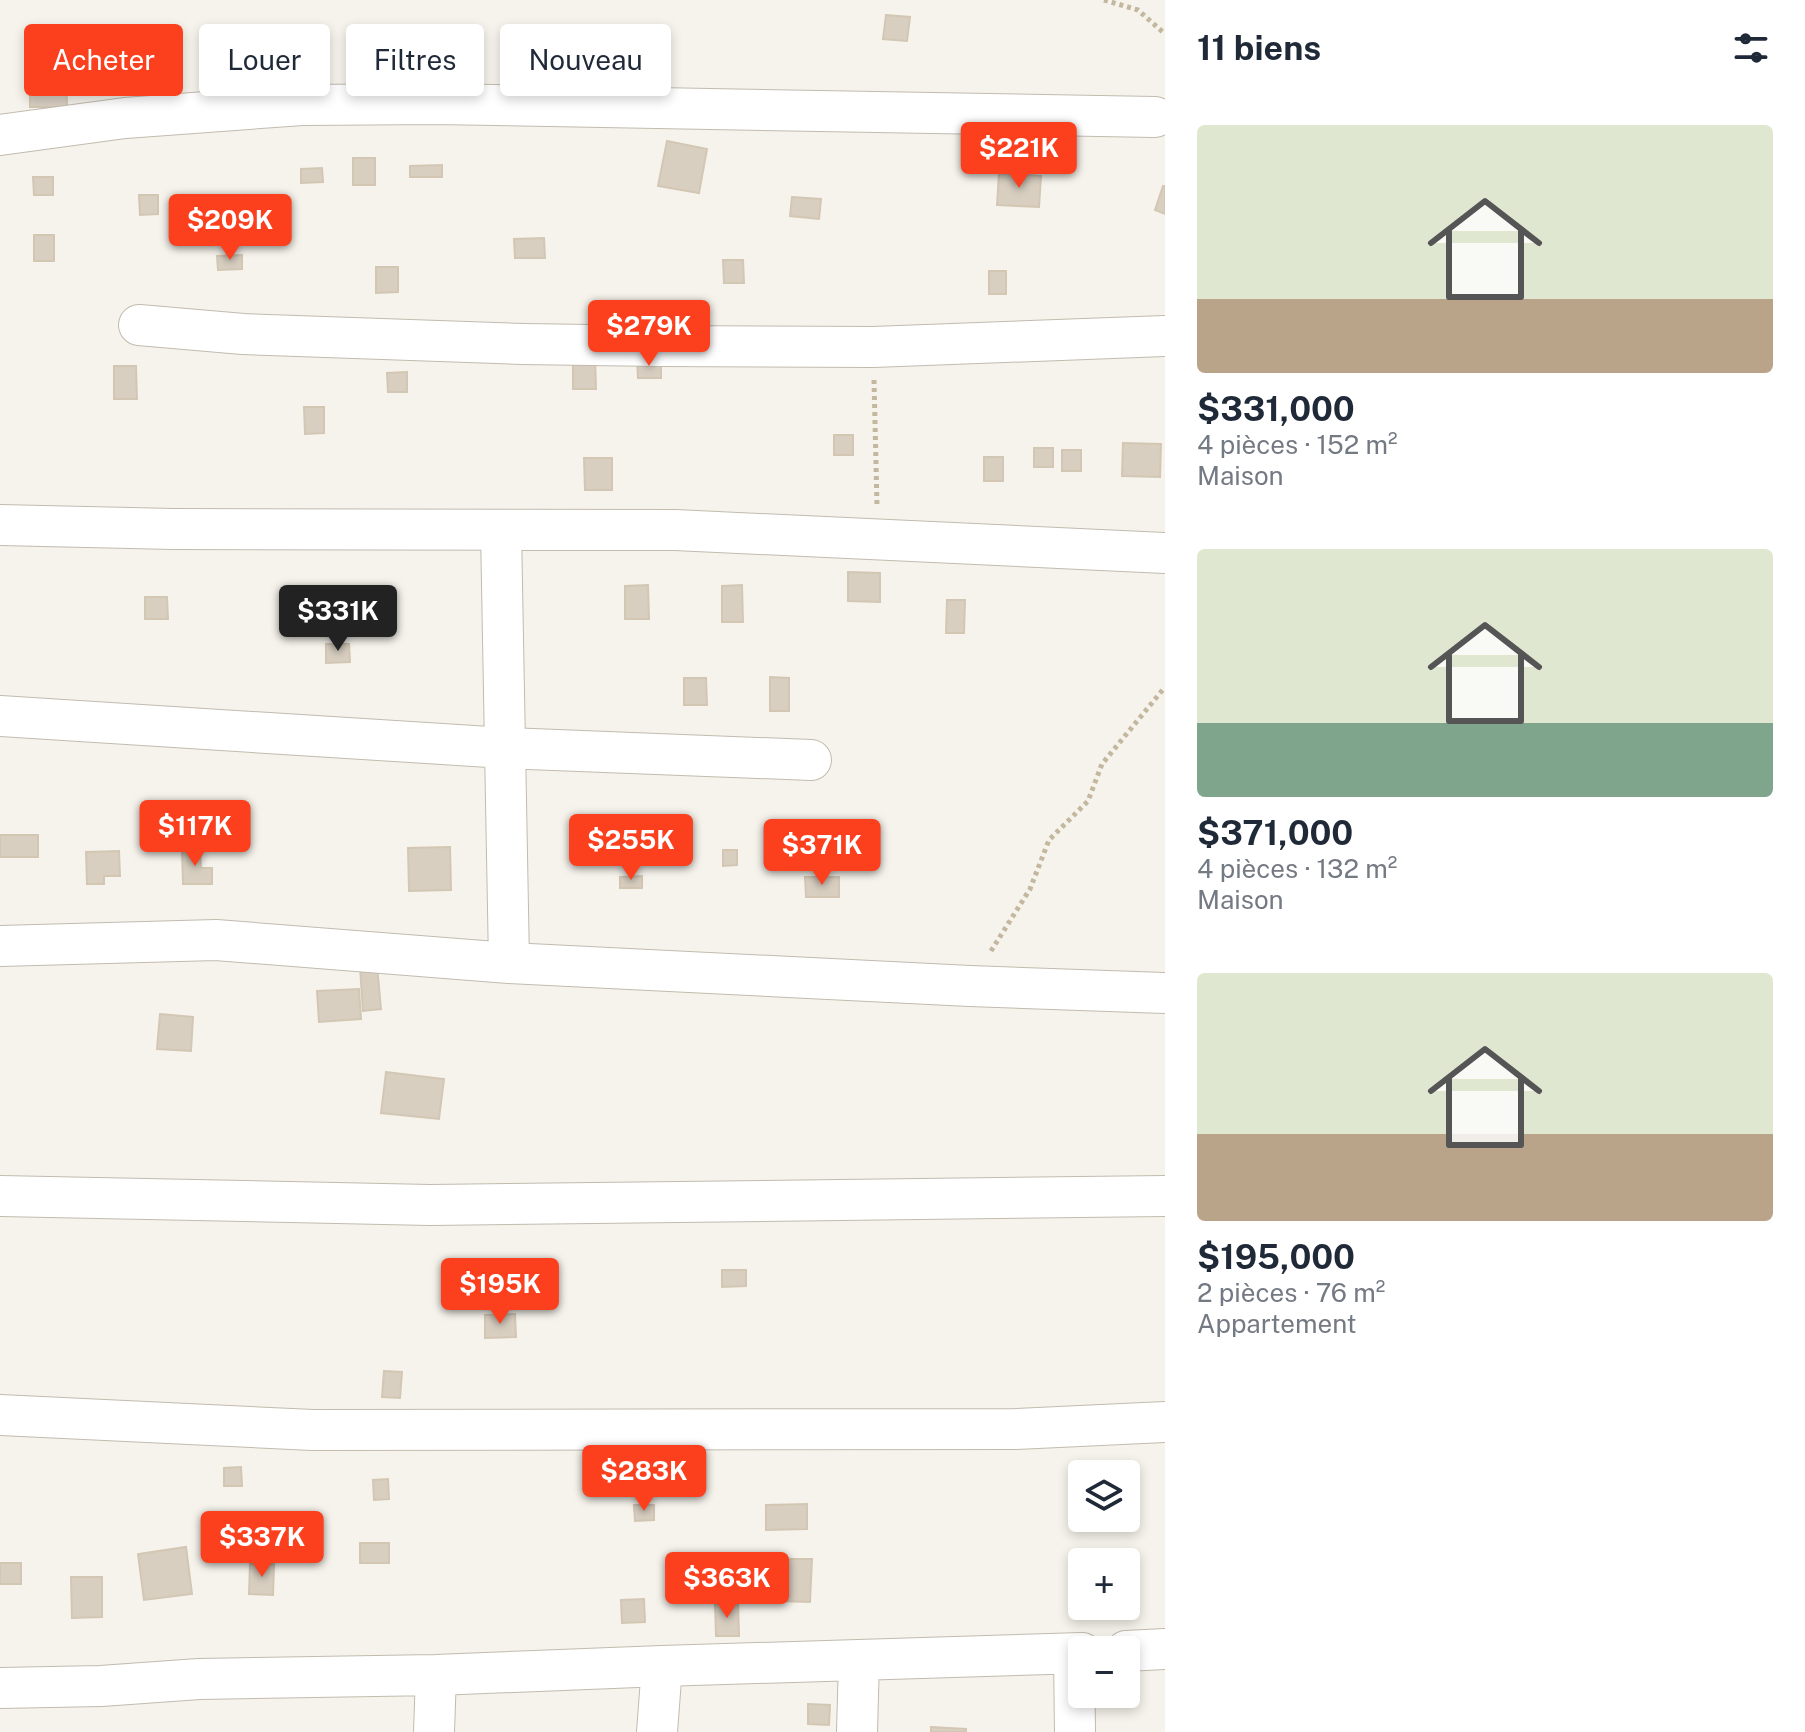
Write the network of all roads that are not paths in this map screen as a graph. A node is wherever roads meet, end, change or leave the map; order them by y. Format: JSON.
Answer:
{"nodes":[{"id":1,"x":1155,"y":117,"type":"dead end"},
{"id":2,"x":0,"y":135,"type":"edge"},
{"id":3,"x":139,"y":325,"type":"dead end"},
{"id":4,"x":1165,"y":336,"type":"edge"},
{"id":5,"x":0,"y":525,"type":"edge"},
{"id":6,"x":501,"y":530,"type":"junction"},
{"id":7,"x":1165,"y":553,"type":"edge"},
{"id":8,"x":0,"y":716,"type":"edge"},
{"id":9,"x":505,"y":748,"type":"junction"},
{"id":10,"x":811,"y":760,"type":"dead end"},
{"id":11,"x":0,"y":946,"type":"edge"},
{"id":12,"x":509,"y":963,"type":"junction"},
{"id":13,"x":1165,"y":993,"type":"edge"},
{"id":14,"x":0,"y":1196,"type":"edge"},
{"id":15,"x":1165,"y":1196,"type":"edge"},
{"id":16,"x":0,"y":1415,"type":"edge"},
{"id":17,"x":1165,"y":1422,"type":"edge"},
{"id":18,"x":1165,"y":1649,"type":"edge"},
{"id":19,"x":1140,"y":1650,"type":"edge"},
{"id":20,"x":1068,"y":1654,"type":"edge"},
{"id":21,"x":859,"y":1660,"type":"junction"},
{"id":22,"x":662,"y":1666,"type":"junction"},
{"id":23,"x":436,"y":1675,"type":"junction"},
{"id":24,"x":0,"y":1688,"type":"edge"},
{"id":25,"x":1076,"y":1708,"type":"edge"},
{"id":26,"x":434,"y":1732,"type":"edge"},
{"id":27,"x":657,"y":1732,"type":"edge"},
{"id":28,"x":857,"y":1732,"type":"edge"},
{"id":29,"x":1075,"y":1732,"type":"edge"}],
"edges":[{"from":1,"to":2,"type":"street"},
{"from":3,"to":4,"type":"street"},
{"from":5,"to":6,"type":"street"},
{"from":6,"to":7,"type":"street"},
{"from":6,"to":9,"type":"street"},
{"from":8,"to":9,"type":"street"},
{"from":9,"to":10,"type":"street"},
{"from":9,"to":12,"type":"street"},
{"from":11,"to":12,"type":"street"},
{"from":12,"to":13,"type":"street"},
{"from":14,"to":15,"type":"street"},
{"from":16,"to":17,"type":"street"},
{"from":18,"to":19,"type":"street"},
{"from":20,"to":21,"type":"street"},
{"from":21,"to":22,"type":"street"},
{"from":21,"to":28,"type":"street"},
{"from":22,"to":23,"type":"street"},
{"from":22,"to":27,"type":"street"},
{"from":23,"to":24,"type":"street"},
{"from":23,"to":26,"type":"street"},
{"from":25,"to":29,"type":"street"}]}
